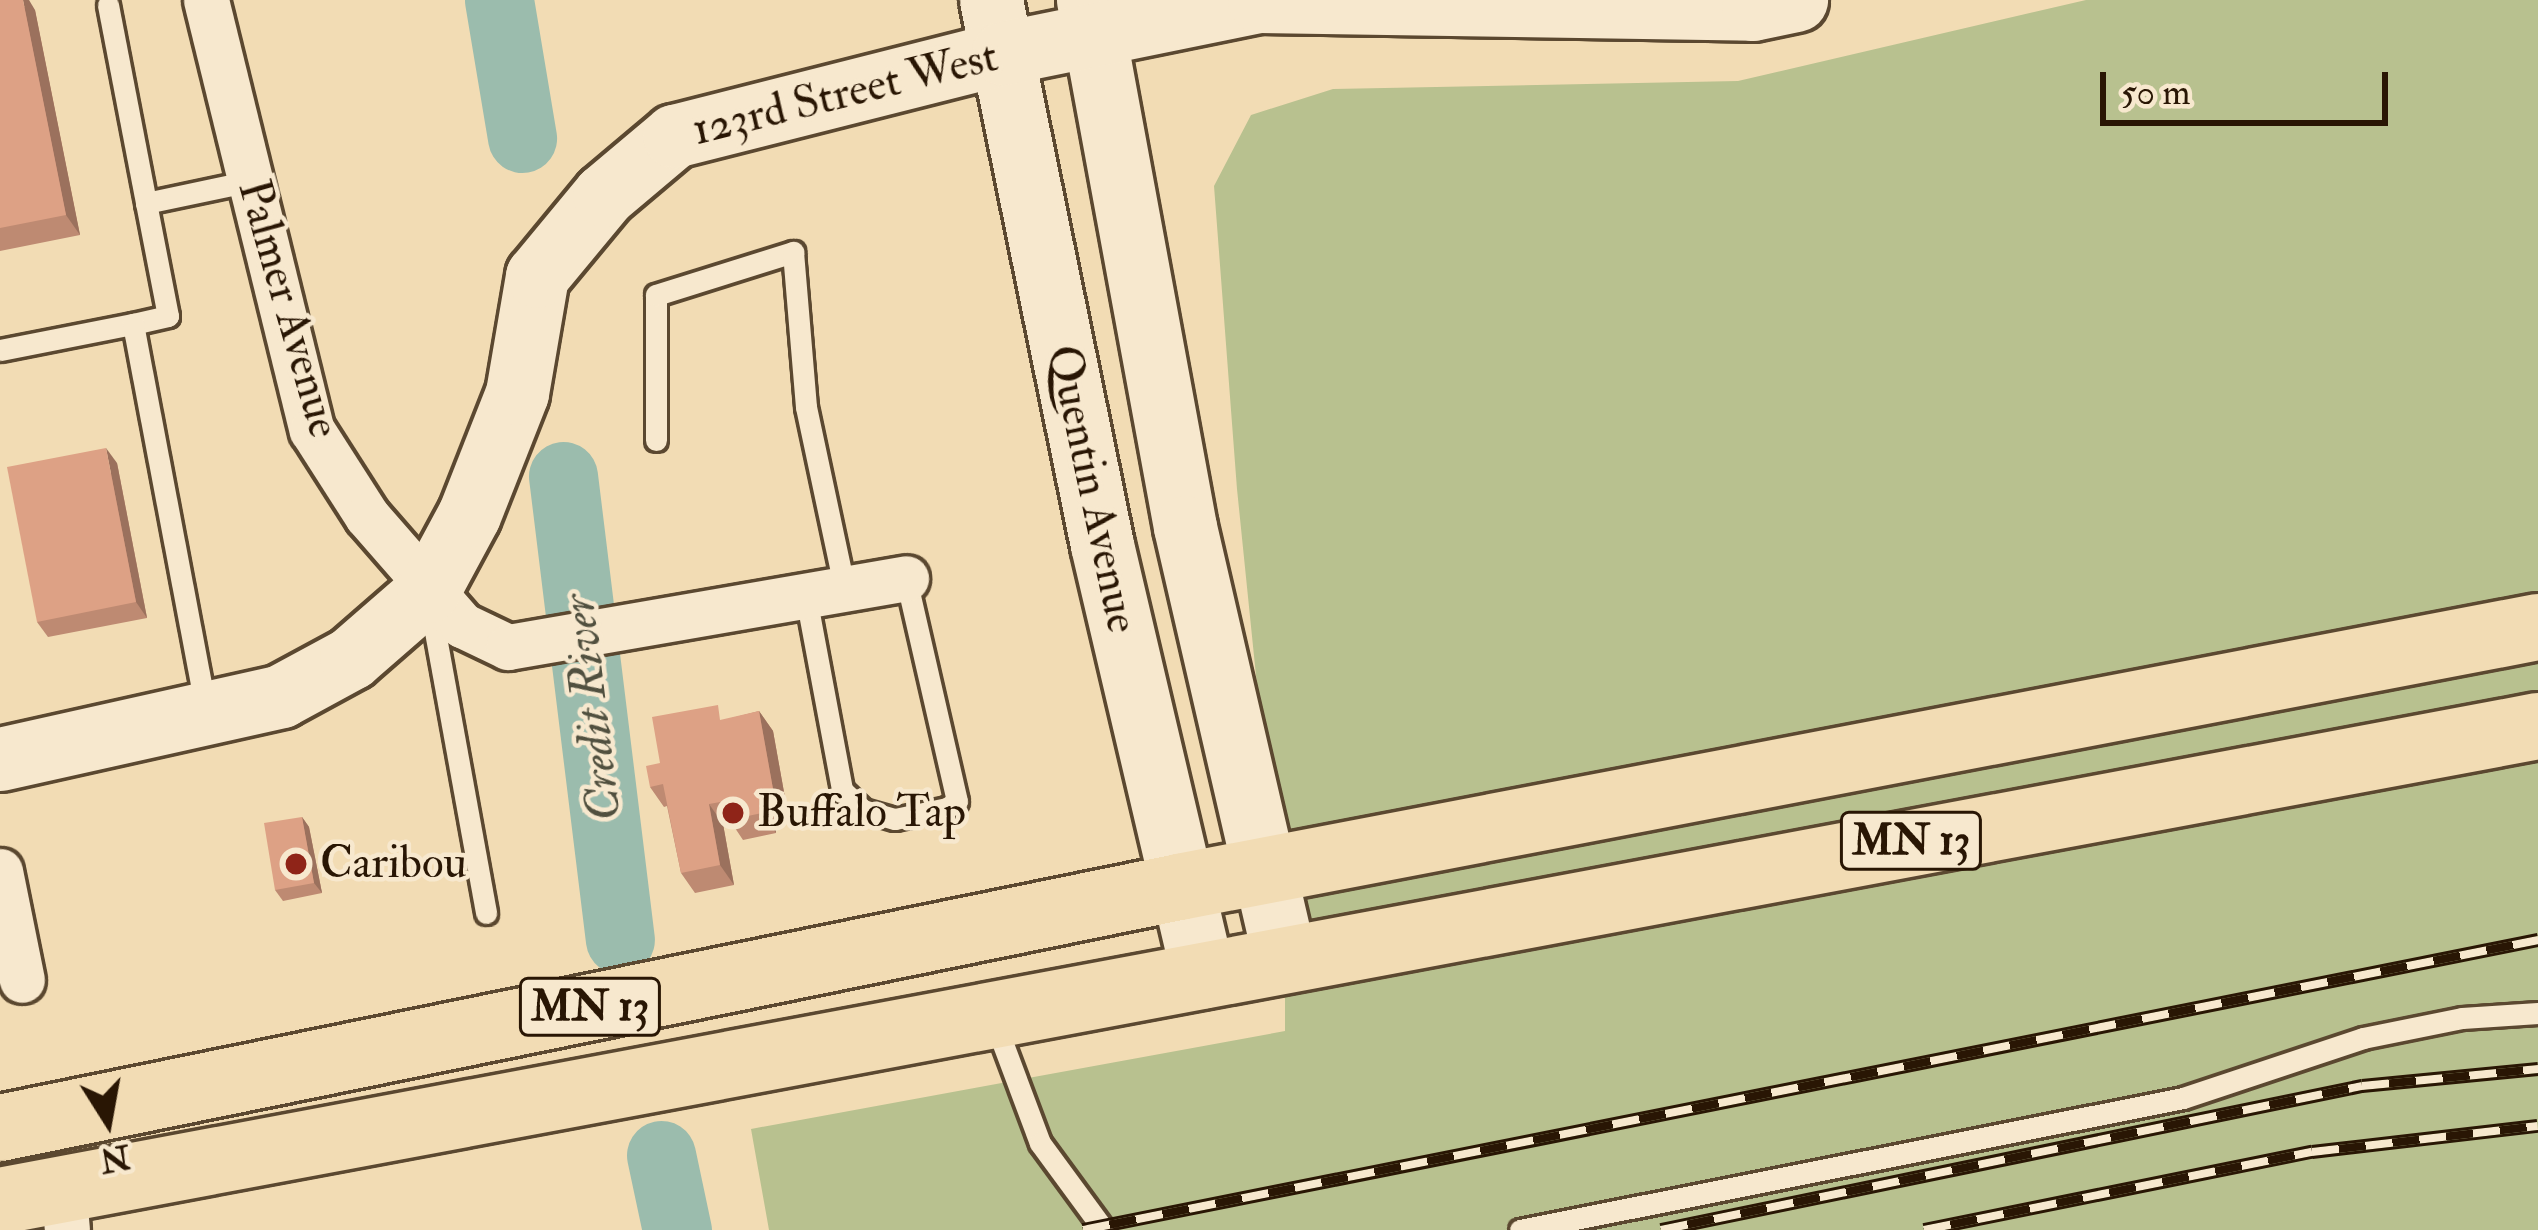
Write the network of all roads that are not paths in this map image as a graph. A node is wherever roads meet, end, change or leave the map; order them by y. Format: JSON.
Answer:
{"nodes":[{"id":1,"x":206,"y":0,"type":"edge"},
{"id":2,"x":1796,"y":0,"type":"edge"},
{"id":3,"x":1712,"y":4,"type":"edge"},
{"id":4,"x":108,"y":5,"type":"dead end"},
{"id":5,"x":1091,"y":17,"type":"edge"},
{"id":6,"x":997,"y":26,"type":"edge"},
{"id":7,"x":250,"y":181,"type":"junction"},
{"id":8,"x":146,"y":203,"type":"junction"},
{"id":9,"x":134,"y":324,"type":"junction"},
{"id":10,"x":0,"y":350,"type":"edge"},
{"id":11,"x":656,"y":440,"type":"dead end"},
{"id":12,"x":906,"y":578,"type":"joint"},
{"id":13,"x":428,"y":591,"type":"junction"},
{"id":14,"x":825,"y":593,"type":"junction"},
{"id":15,"x":2538,"y":627,"type":"edge"},
{"id":16,"x":207,"y":712,"type":"junction"},
{"id":17,"x":2538,"y":726,"type":"edge"},
{"id":18,"x":0,"y":758,"type":"edge"},
{"id":19,"x":0,"y":871,"type":"edge"},
{"id":20,"x":1262,"y":872,"type":"junction"},
{"id":21,"x":1180,"y":887,"type":"junction"},
{"id":22,"x":486,"y":913,"type":"dead end"},
{"id":23,"x":1285,"y":960,"type":"junction"},
{"id":24,"x":1203,"y":976,"type":"junction"},
{"id":25,"x":11,"y":982,"type":"edge"},
{"id":26,"x":992,"y":1013,"type":"junction"},
{"id":27,"x":2538,"y":1013,"type":"edge"},
{"id":28,"x":0,"y":1128,"type":"edge"},
{"id":29,"x":0,"y":1201,"type":"edge"},
{"id":30,"x":65,"y":1209,"type":"edge"},
{"id":31,"x":1104,"y":1230,"type":"edge"},
{"id":32,"x":1520,"y":1230,"type":"edge"}],
"edges":[{"from":1,"to":7,"type":"street","name":"Palmer Avenue"},
{"from":2,"to":3,"type":"street","name":"123rd Street West"},
{"from":3,"to":5,"type":"street","name":"123rd Street West"},
{"from":4,"to":8,"type":"lane"},
{"from":5,"to":6,"type":"street","name":"123rd Street West"},
{"from":5,"to":20,"type":"street","name":"Quentin Avenue"},
{"from":6,"to":13,"type":"street","name":"123rd Street West"},
{"from":6,"to":21,"type":"street","name":"Quentin Avenue"},
{"from":7,"to":8,"type":"lane"},
{"from":7,"to":13,"type":"street","name":"Palmer Avenue"},
{"from":8,"to":9,"type":"lane"},
{"from":9,"to":10,"type":"lane"},
{"from":9,"to":16,"type":"lane"},
{"from":11,"to":14,"type":"lane"},
{"from":12,"to":14,"type":"street","name":"Palmer Avenue"},
{"from":12,"to":14,"type":"lane"},
{"from":13,"to":14,"type":"street","name":"Palmer Avenue"},
{"from":13,"to":16,"type":"street","name":"123rd Street West"},
{"from":13,"to":22,"type":"lane"},
{"from":15,"to":20,"type":"highway","number":"MN 13"},
{"from":16,"to":18,"type":"street","name":"123rd Street West"},
{"from":17,"to":23,"type":"highway","number":"MN 13"},
{"from":19,"to":25,"type":"street"},
{"from":20,"to":21,"type":"highway","number":"MN 13"},
{"from":20,"to":23,"type":"street","name":"Quentin Avenue"},
{"from":21,"to":24,"type":"street","name":"Quentin Avenue"},
{"from":21,"to":28,"type":"highway","number":"MN 13"},
{"from":23,"to":24,"type":"highway","number":"MN 13"},
{"from":24,"to":26,"type":"highway","number":"MN 13"},
{"from":26,"to":30,"type":"highway","number":"MN 13"},
{"from":26,"to":31,"type":"lane"},
{"from":27,"to":32,"type":"lane"},
{"from":29,"to":30,"type":"highway","number":"MN 13"}]}
